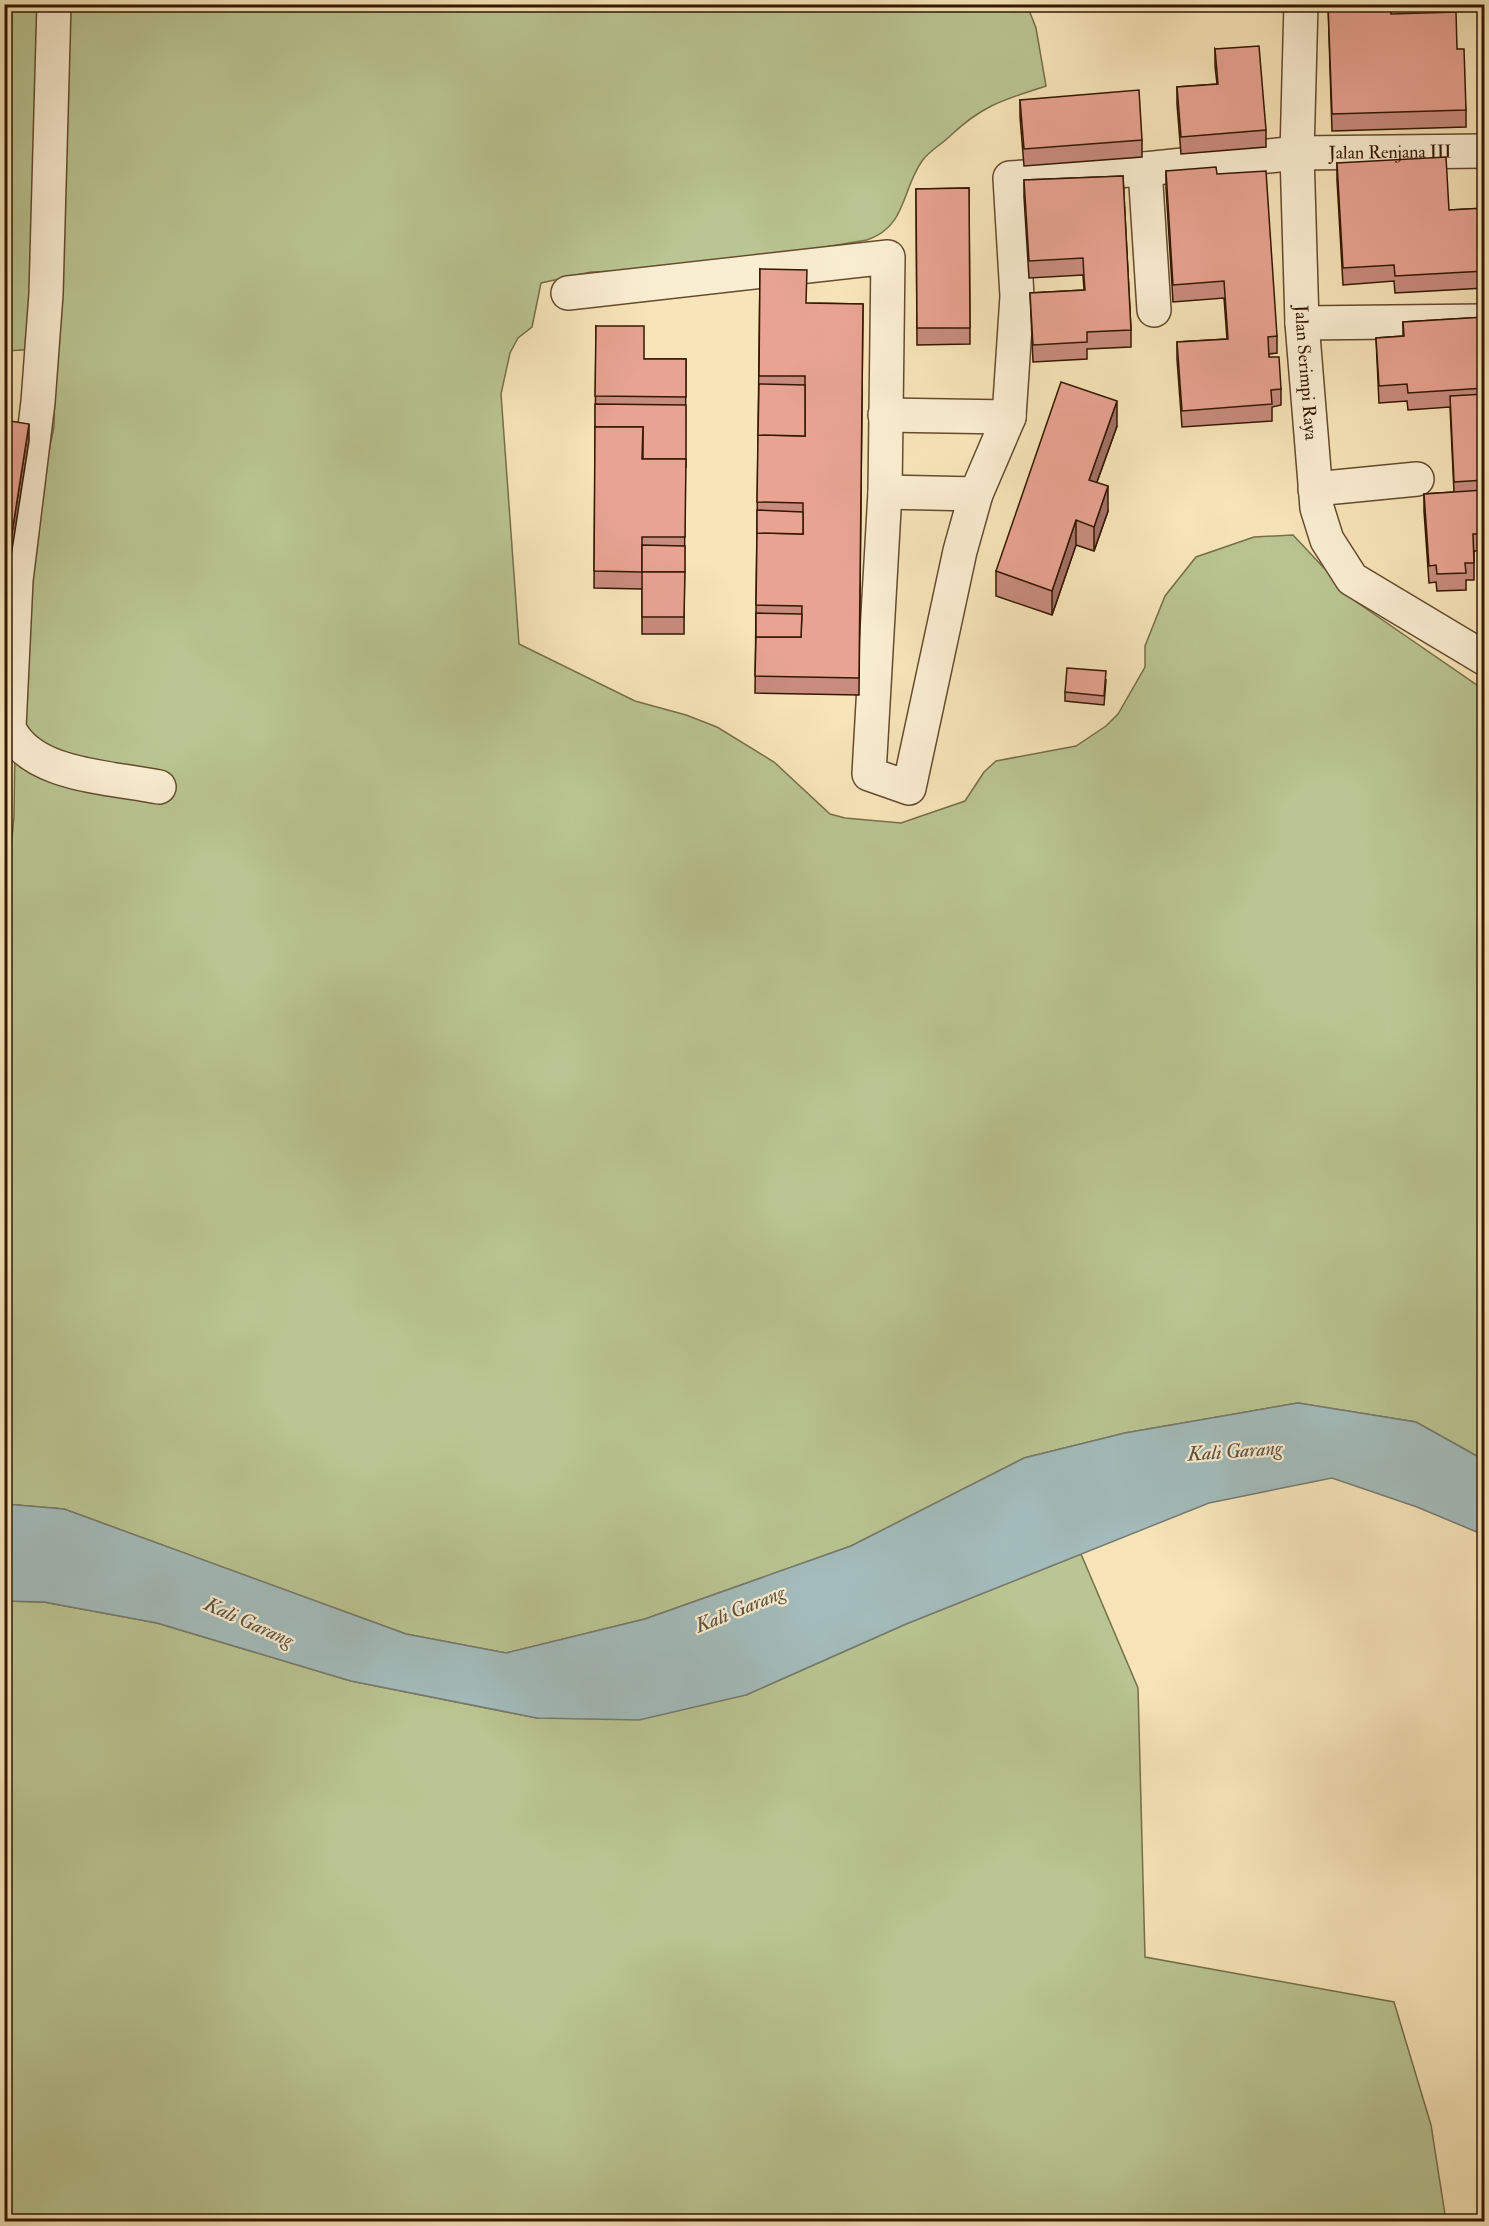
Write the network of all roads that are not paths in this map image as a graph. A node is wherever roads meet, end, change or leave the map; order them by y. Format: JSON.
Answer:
{"nodes":[{"id":1,"x":54,"y":4,"type":"edge"},
{"id":2,"x":1301,"y":4,"type":"edge"},
{"id":3,"x":1485,"y":151,"type":"edge"},
{"id":4,"x":1297,"y":153,"type":"junction"},
{"id":5,"x":1145,"y":169,"type":"junction"},
{"id":6,"x":568,"y":293,"type":"dead end"},
{"id":7,"x":1154,"y":310,"type":"dead end"},
{"id":8,"x":1485,"y":321,"type":"edge"},
{"id":9,"x":1302,"y":323,"type":"junction"},
{"id":10,"x":885,"y":415,"type":"junction"},
{"id":11,"x":1009,"y":417,"type":"junction"},
{"id":12,"x":1417,"y":479,"type":"dead end"},
{"id":13,"x":1315,"y":489,"type":"junction"},
{"id":14,"x":885,"y":492,"type":"junction"},
{"id":15,"x":976,"y":494,"type":"junction"},
{"id":16,"x":1485,"y":658,"type":"edge"},
{"id":17,"x":159,"y":787,"type":"dead end"}],
"edges":[{"from":1,"to":17,"type":"street"},
{"from":2,"to":4,"type":"street","name":"Jalan Serimpi Raya"},
{"from":3,"to":4,"type":"street","name":"Jalan Renjana III"},
{"from":4,"to":5,"type":"street","name":"Jalan Renjana III"},
{"from":4,"to":9,"type":"street","name":"Jalan Serimpi Raya"},
{"from":5,"to":7,"type":"street"},
{"from":5,"to":11,"type":"street","name":"Jalan Renjana III"},
{"from":6,"to":10,"type":"street"},
{"from":8,"to":9,"type":"street"},
{"from":9,"to":13,"type":"street","name":"Jalan Serimpi Raya"},
{"from":10,"to":11,"type":"street"},
{"from":10,"to":14,"type":"street"},
{"from":11,"to":15,"type":"street"},
{"from":12,"to":13,"type":"street"},
{"from":13,"to":16,"type":"street","name":"Jalan Serimpi Raya"},
{"from":14,"to":15,"type":"street"},
{"from":14,"to":15,"type":"street"}]}
